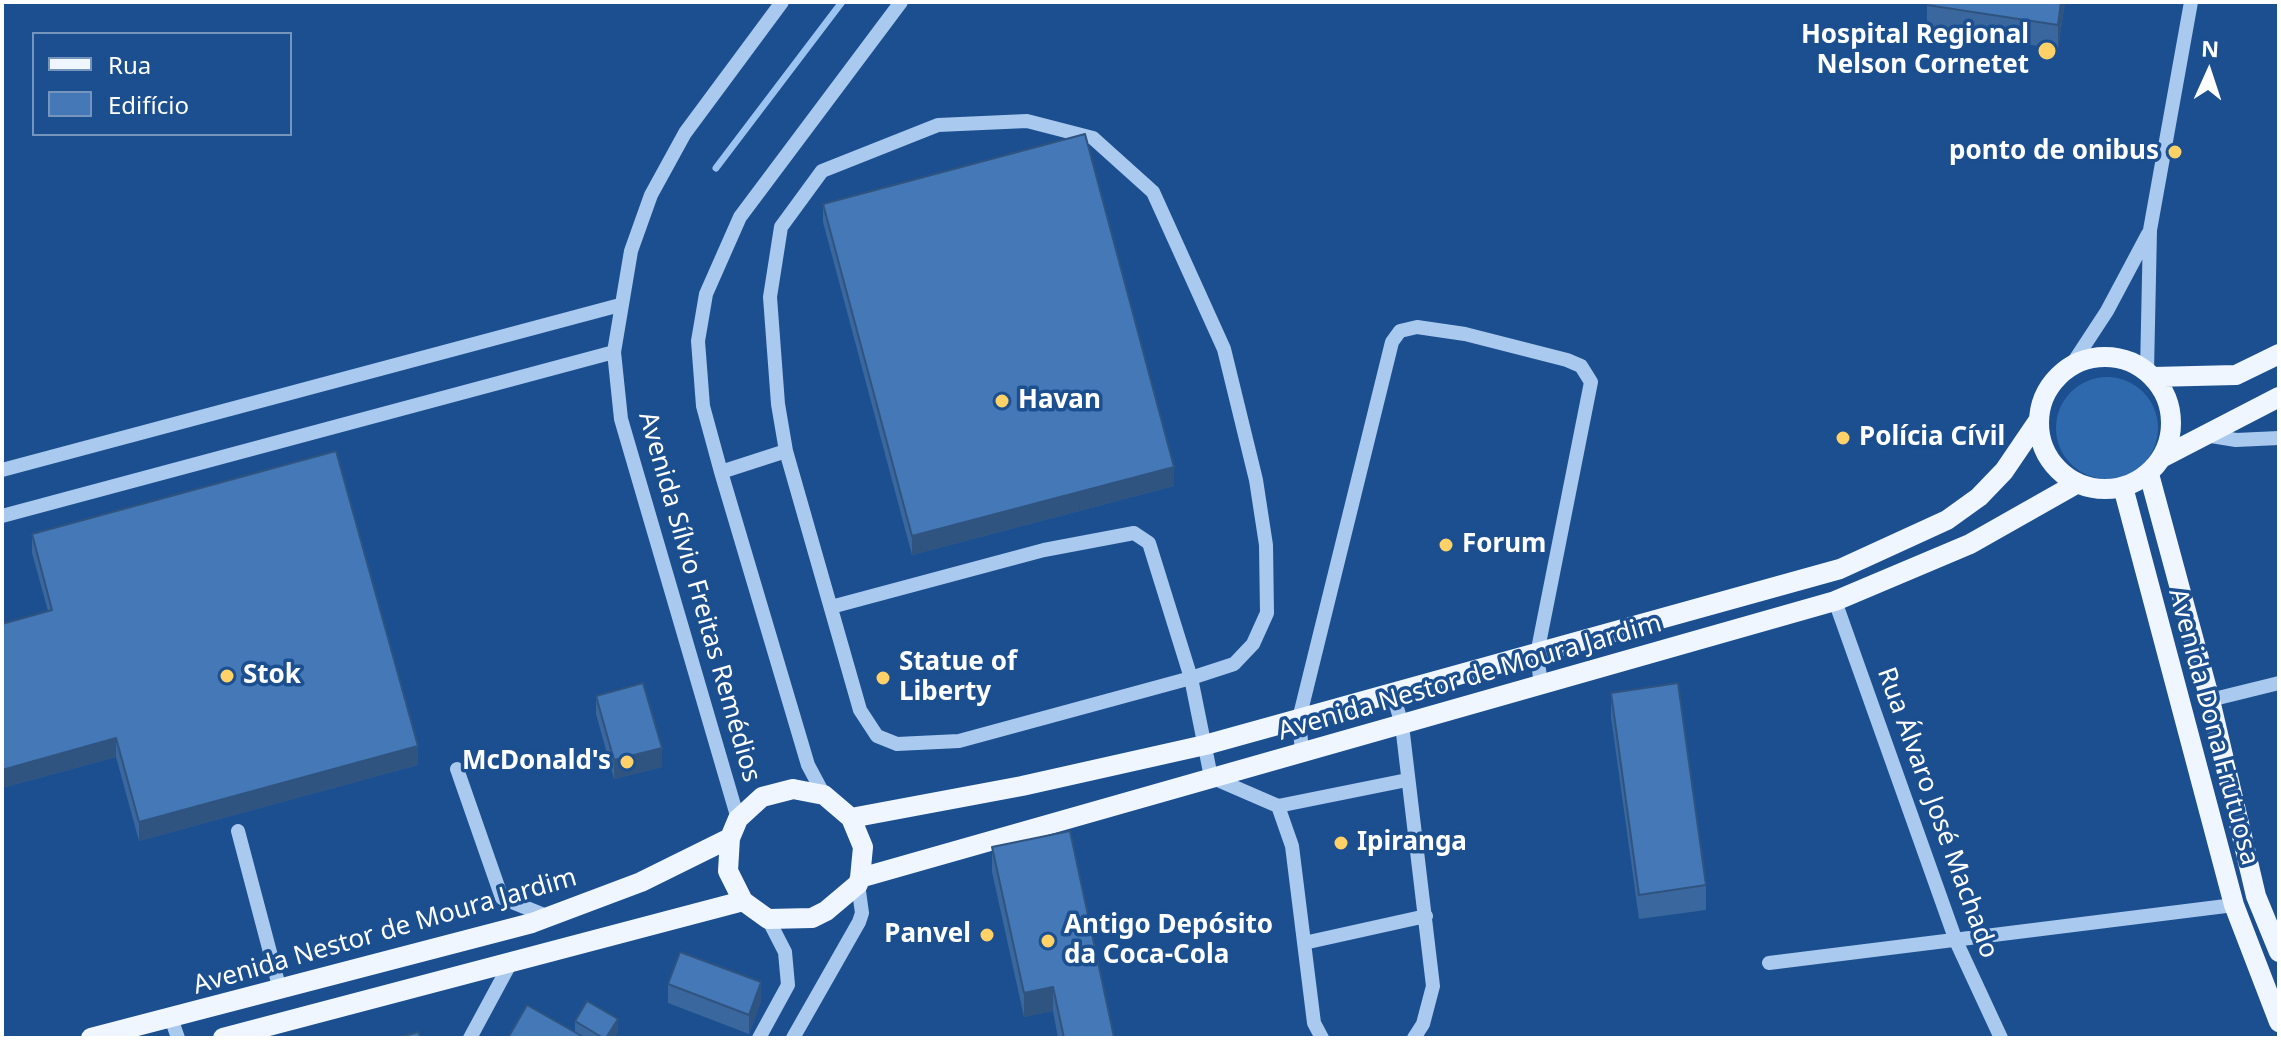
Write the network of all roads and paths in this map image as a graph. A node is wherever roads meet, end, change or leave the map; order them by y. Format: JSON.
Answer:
{"nodes":[{"id":1,"x":782,"y":2,"type":"edge"},
{"id":2,"x":901,"y":2,"type":"edge"},
{"id":3,"x":2191,"y":2,"type":"edge"},
{"id":4,"x":2150,"y":230,"type":"junction"},
{"id":5,"x":620,"y":305,"type":"junction"},
{"id":6,"x":614,"y":352,"type":"junction"},
{"id":7,"x":2279,"y":354,"type":"edge"},
{"id":8,"x":2071,"y":366,"type":"junction"},
{"id":9,"x":2150,"y":374,"type":"junction"},
{"id":10,"x":2279,"y":397,"type":"edge"},
{"id":11,"x":2038,"y":421,"type":"junction"},
{"id":12,"x":2205,"y":435,"type":"junction"},
{"id":13,"x":2279,"y":438,"type":"edge"},
{"id":14,"x":786,"y":451,"type":"junction"},
{"id":15,"x":2163,"y":457,"type":"junction"},
{"id":16,"x":2,"y":470,"type":"edge"},
{"id":17,"x":721,"y":472,"type":"junction"},
{"id":18,"x":2149,"y":474,"type":"junction"},
{"id":19,"x":2076,"y":484,"type":"junction"},
{"id":20,"x":2123,"y":487,"type":"junction"},
{"id":21,"x":2,"y":516,"type":"edge"},
{"id":22,"x":1835,"y":601,"type":"junction"},
{"id":23,"x":831,"y":607,"type":"junction"},
{"id":24,"x":1537,"y":654,"type":"junction"},
{"id":25,"x":1496,"y":667,"type":"junction"},
{"id":26,"x":1191,"y":678,"type":"junction"},
{"id":27,"x":2279,"y":683,"type":"edge"},
{"id":28,"x":1541,"y":685,"type":"junction"},
{"id":29,"x":1393,"y":694,"type":"junction"},
{"id":30,"x":1502,"y":696,"type":"junction"},
{"id":31,"x":2210,"y":700,"type":"junction"},
{"id":32,"x":1299,"y":719,"type":"junction"},
{"id":33,"x":1402,"y":725,"type":"junction"},
{"id":34,"x":1205,"y":745,"type":"junction"},
{"id":35,"x":1302,"y":752,"type":"junction"},
{"id":36,"x":457,"y":769,"type":"dead end"},
{"id":37,"x":1211,"y":777,"type":"junction"},
{"id":38,"x":1407,"y":780,"type":"junction"},
{"id":39,"x":824,"y":795,"type":"junction"},
{"id":40,"x":1278,"y":806,"type":"junction"},
{"id":41,"x":851,"y":818,"type":"junction"},
{"id":42,"x":738,"y":819,"type":"junction"},
{"id":43,"x":238,"y":831,"type":"dead end"},
{"id":44,"x":730,"y":838,"type":"junction"},
{"id":45,"x":859,"y":881,"type":"junction"},
{"id":46,"x":743,"y":901,"type":"junction"},
{"id":47,"x":2234,"y":905,"type":"junction"},
{"id":48,"x":1426,"y":916,"type":"junction"},
{"id":49,"x":549,"y":917,"type":"junction"},
{"id":50,"x":768,"y":919,"type":"junction"},
{"id":51,"x":1956,"y":941,"type":"junction"},
{"id":52,"x":1304,"y":943,"type":"junction"},
{"id":53,"x":2279,"y":952,"type":"edge"},
{"id":54,"x":1769,"y":963,"type":"dead end"},
{"id":55,"x":510,"y":964,"type":"junction"},
{"id":56,"x":280,"y":990,"type":"junction"},
{"id":57,"x":2279,"y":1022,"type":"edge"},
{"id":58,"x":175,"y":1028,"type":"edge"},
{"id":59,"x":91,"y":1038,"type":"edge"},
{"id":60,"x":223,"y":1038,"type":"edge"},
{"id":61,"x":470,"y":1038,"type":"edge"},
{"id":62,"x":759,"y":1038,"type":"edge"},
{"id":63,"x":793,"y":1038,"type":"edge"},
{"id":64,"x":1322,"y":1038,"type":"edge"},
{"id":65,"x":1414,"y":1038,"type":"edge"},
{"id":66,"x":2001,"y":1038,"type":"edge"}],
"edges":[{"from":1,"to":5,"type":"street","name":"Avenida Sílvio Freitas Remédios"},
{"from":2,"to":17,"type":"street"},
{"from":3,"to":4,"type":"street"},
{"from":4,"to":8,"type":"street"},
{"from":4,"to":9,"type":"street"},
{"from":5,"to":6,"type":"street","name":"Avenida Sílvio Freitas Remédios"},
{"from":5,"to":16,"type":"street"},
{"from":6,"to":21,"type":"street"},
{"from":6,"to":42,"type":"street","name":"Avenida Sílvio Freitas Remédios"},
{"from":7,"to":9,"type":"main road"},
{"from":8,"to":9,"type":"main road"},
{"from":8,"to":11,"type":"main road","name":"Avenida Nestor de Moura Jardim"},
{"from":9,"to":15,"type":"main road"},
{"from":10,"to":12,"type":"main road"},
{"from":11,"to":19,"type":"main road"},
{"from":11,"to":24,"type":"main road","name":"Avenida Nestor de Moura Jardim"},
{"from":12,"to":13,"type":"street"},
{"from":12,"to":15,"type":"main road"},
{"from":14,"to":17,"type":"street"},
{"from":14,"to":23,"type":"street"},
{"from":14,"to":26,"type":"street"},
{"from":15,"to":18,"type":"main road"},
{"from":17,"to":39,"type":"street"},
{"from":18,"to":20,"type":"main road"},
{"from":18,"to":31,"type":"main road","name":"Avenida Dona Frutuosa"},
{"from":19,"to":20,"type":"main road"},
{"from":19,"to":22,"type":"main road","name":"Avenida Nestor de Moura Jardim"},
{"from":20,"to":47,"type":"main road","name":"Avenida Dona Frutuosa"},
{"from":22,"to":28,"type":"main road","name":"Avenida Nestor de Moura Jardim"},
{"from":22,"to":51,"type":"street","name":"Rua Álvaro José Machado"},
{"from":23,"to":26,"type":"street"},
{"from":23,"to":26,"type":"street"},
{"from":24,"to":25,"type":"main road","name":"Avenida Nestor de Moura Jardim"},
{"from":24,"to":28,"type":"street"},
{"from":24,"to":32,"type":"street"},
{"from":25,"to":29,"type":"main road","name":"Avenida Nestor de Moura Jardim"},
{"from":25,"to":30,"type":"main road"},
{"from":26,"to":34,"type":"street"},
{"from":27,"to":31,"type":"street"},
{"from":28,"to":30,"type":"main road","name":"Avenida Nestor de Moura Jardim"},
{"from":29,"to":32,"type":"main road","name":"Avenida Nestor de Moura Jardim"},
{"from":29,"to":33,"type":"street"},
{"from":30,"to":33,"type":"main road","name":"Avenida Nestor de Moura Jardim"},
{"from":31,"to":53,"type":"main road","name":"Avenida Dona Frutuosa"},
{"from":32,"to":34,"type":"main road","name":"Avenida Nestor de Moura Jardim"},
{"from":32,"to":35,"type":"street"},
{"from":33,"to":35,"type":"main road","name":"Avenida Nestor de Moura Jardim"},
{"from":33,"to":38,"type":"street"},
{"from":34,"to":37,"type":"street"},
{"from":34,"to":41,"type":"main road","name":"Avenida Nestor de Moura Jardim"},
{"from":35,"to":37,"type":"main road","name":"Avenida Nestor de Moura Jardim"},
{"from":36,"to":49,"type":"street"},
{"from":37,"to":40,"type":"street"},
{"from":37,"to":45,"type":"main road","name":"Avenida Nestor de Moura Jardim"},
{"from":38,"to":40,"type":"street"},
{"from":38,"to":48,"type":"street"},
{"from":39,"to":41,"type":"main road"},
{"from":39,"to":42,"type":"main road"},
{"from":40,"to":52,"type":"street"},
{"from":41,"to":45,"type":"main road"},
{"from":42,"to":44,"type":"main road"},
{"from":43,"to":56,"type":"street"},
{"from":44,"to":46,"type":"main road"},
{"from":44,"to":49,"type":"main road","name":"Avenida Nestor de Moura Jardim"},
{"from":45,"to":50,"type":"main road","name":"Avenida Nestor de Moura Jardim"},
{"from":45,"to":63,"type":"street"},
{"from":46,"to":50,"type":"main road"},
{"from":46,"to":55,"type":"main road"},
{"from":47,"to":51,"type":"street"},
{"from":47,"to":57,"type":"main road","name":"Avenida Dona Frutuosa"},
{"from":48,"to":52,"type":"street"},
{"from":48,"to":65,"type":"street"},
{"from":49,"to":56,"type":"main road","name":"Avenida Nestor de Moura Jardim"},
{"from":50,"to":62,"type":"street"},
{"from":51,"to":54,"type":"street"},
{"from":51,"to":66,"type":"street","name":"Rua Álvaro José Machado"},
{"from":52,"to":64,"type":"street"},
{"from":55,"to":60,"type":"main road"},
{"from":55,"to":61,"type":"street"},
{"from":56,"to":58,"type":"main road","name":"Avenida Nestor de Moura Jardim"},
{"from":58,"to":59,"type":"main road","name":"Avenida Nestor de Moura Jardim"}]}
